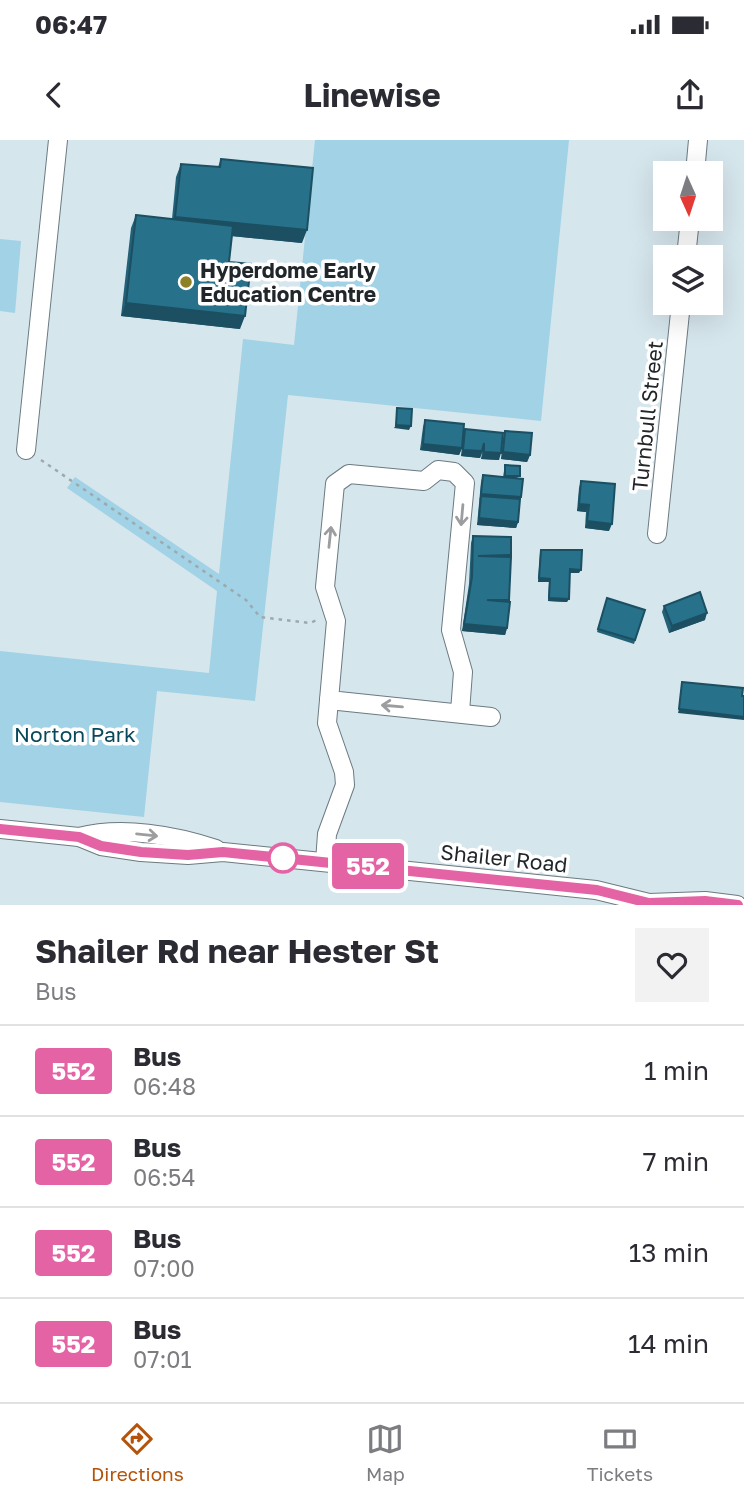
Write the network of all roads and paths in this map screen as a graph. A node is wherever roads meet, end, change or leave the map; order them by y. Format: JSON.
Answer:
{"nodes":[{"id":1,"x":58,"y":140,"type":"edge"},
{"id":2,"x":698,"y":140,"type":"edge"},
{"id":3,"x":696,"y":161,"type":"edge"},
{"id":4,"x":680,"y":315,"type":"edge"},
{"id":5,"x":26,"y":450,"type":"joint"},
{"id":6,"x":657,"y":534,"type":"dead end"},
{"id":7,"x":333,"y":614,"type":"junction"},
{"id":8,"x":329,"y":699,"type":"junction"},
{"id":9,"x":460,"y":712,"type":"junction"},
{"id":10,"x":491,"y":717,"type":"dead end"},
{"id":11,"x":0,"y":828,"type":"edge"},
{"id":12,"x":325,"y":862,"type":"junction"},
{"id":13,"x":649,"y":904,"type":"edge"},
{"id":14,"x":737,"y":905,"type":"edge"}],
"edges":[{"from":1,"to":5,"type":"street"},
{"from":2,"to":3,"type":"street"},
{"from":4,"to":6,"type":"street","name":"Turnbull Street"},
{"from":5,"to":7,"type":"path"},
{"from":7,"to":8,"type":"street"},
{"from":7,"to":9,"type":"street","one_way":true},
{"from":9,"to":8,"type":"street","one_way":true},
{"from":8,"to":12,"type":"street"},
{"from":9,"to":10,"type":"street"},
{"from":11,"to":12,"type":"street","name":"Shailer Road"},
{"from":12,"to":13,"type":"street","name":"Shailer Road"},
{"from":13,"to":14,"type":"street","name":"Shailer Road"}]}
